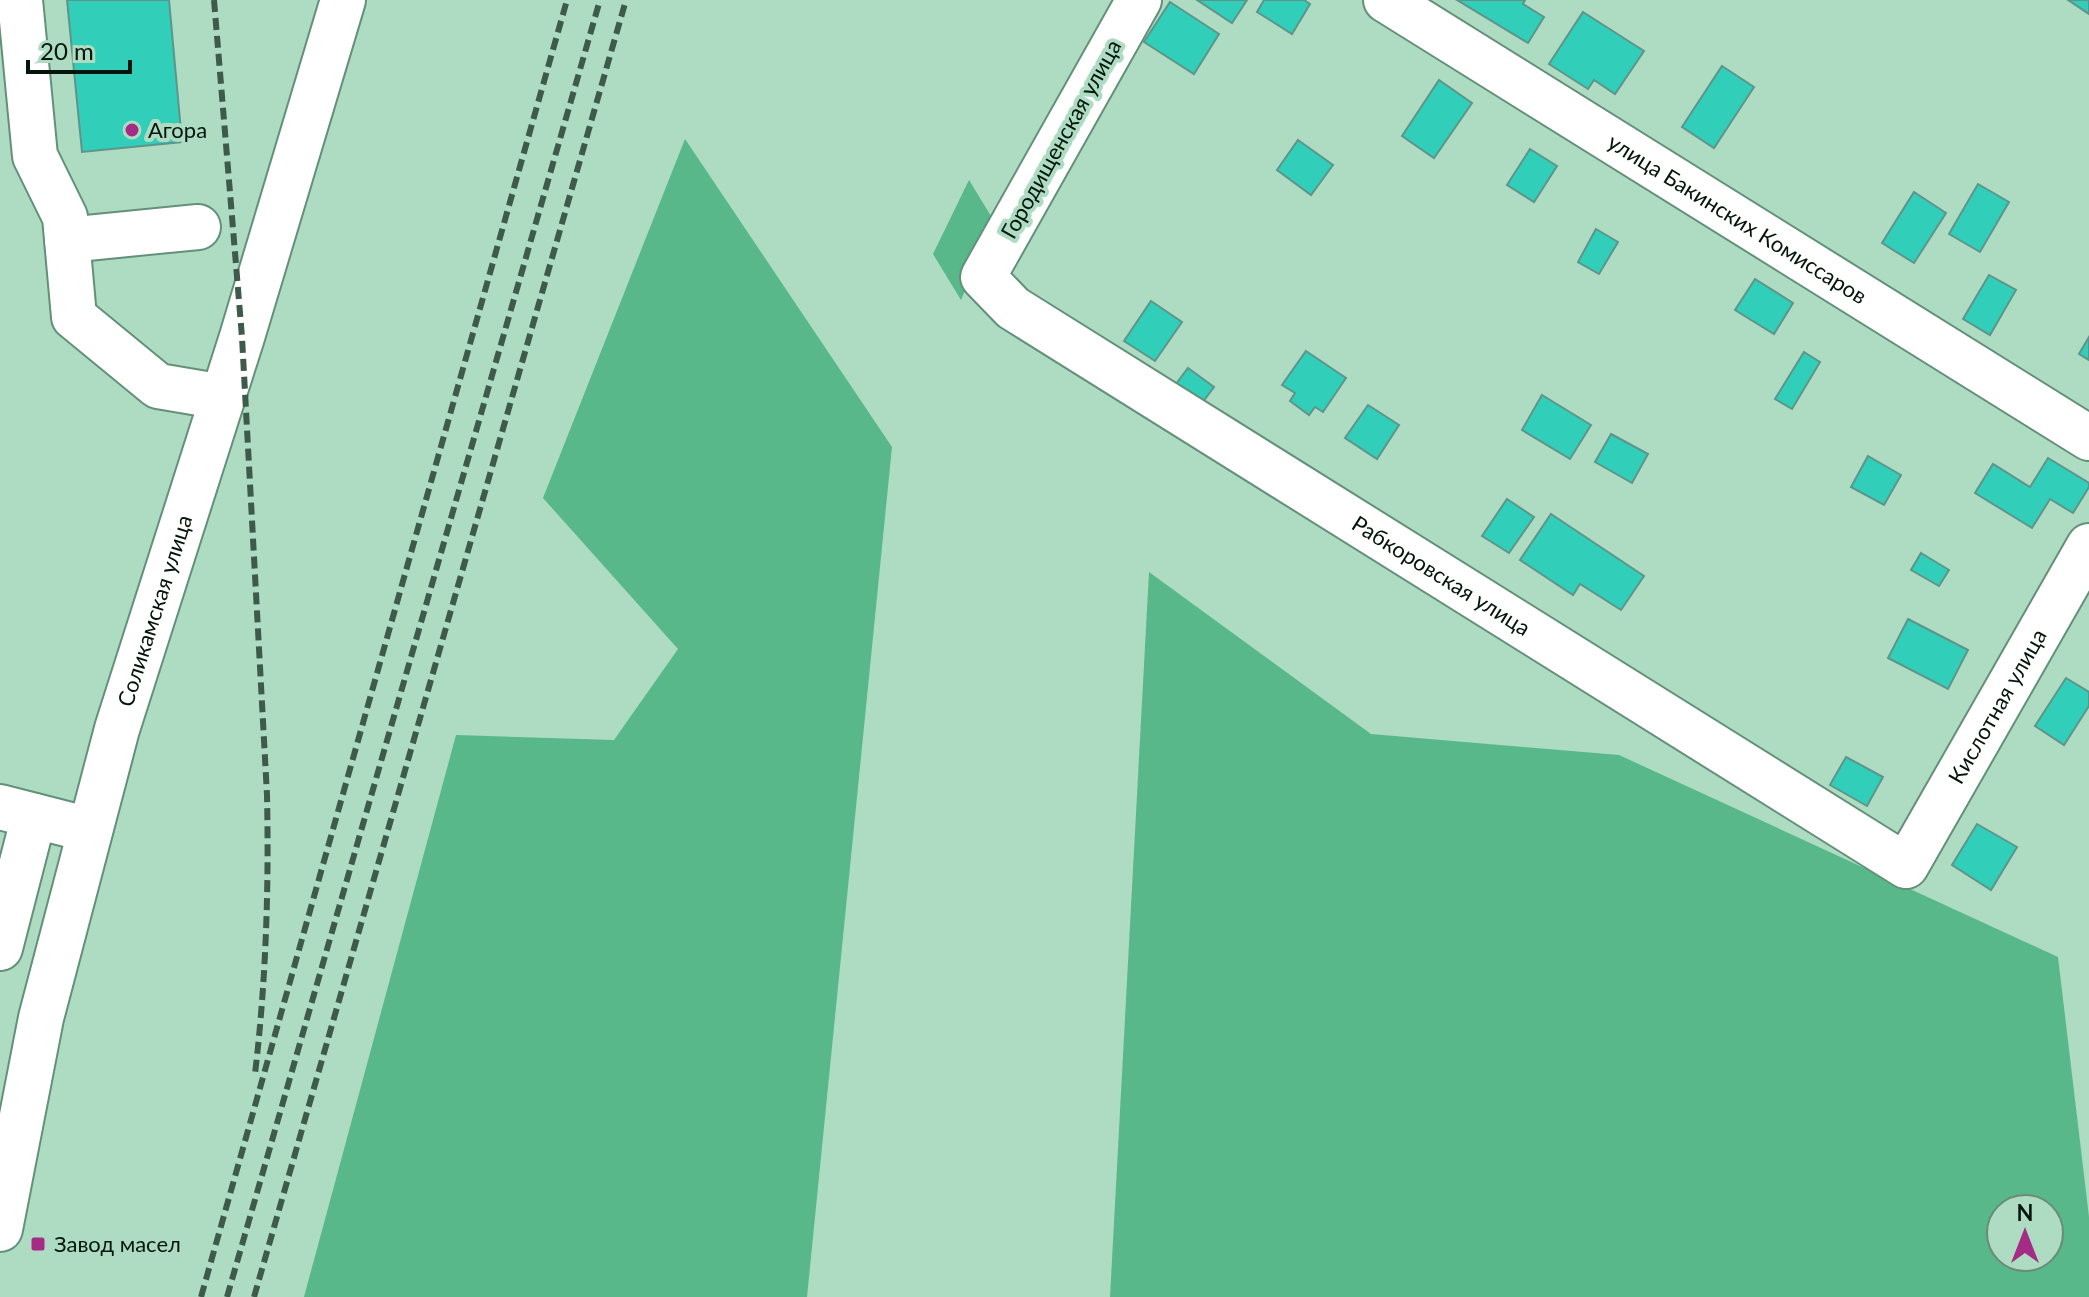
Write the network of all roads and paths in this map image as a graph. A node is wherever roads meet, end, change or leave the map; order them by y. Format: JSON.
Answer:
{"nodes":[{"id":1,"x":20,"y":0,"type":"edge"},
{"id":2,"x":343,"y":0,"type":"edge"},
{"id":3,"x":1139,"y":0,"type":"edge"},
{"id":4,"x":1386,"y":0,"type":"edge"},
{"id":5,"x":198,"y":227,"type":"dead end"},
{"id":6,"x":67,"y":240,"type":"junction"},
{"id":7,"x":983,"y":277,"type":"joint"},
{"id":8,"x":223,"y":397,"type":"junction"},
{"id":9,"x":2089,"y":438,"type":"edge"},
{"id":10,"x":2089,"y":546,"type":"edge"},
{"id":11,"x":17,"y":812,"type":"edge"},
{"id":12,"x":90,"y":830,"type":"junction"},
{"id":13,"x":1906,"y":866,"type":"joint"},
{"id":14,"x":0,"y":948,"type":"edge"},
{"id":15,"x":7,"y":1157,"type":"edge"},
{"id":16,"x":0,"y":1229,"type":"edge"}],
"edges":[{"from":1,"to":6,"type":"street"},
{"from":2,"to":8,"type":"street","name":"Соликамская улица"},
{"from":3,"to":7,"type":"street","name":"Городищенская улица"},
{"from":4,"to":9,"type":"street","name":"улица Бакинских Комиссаров"},
{"from":5,"to":6,"type":"street"},
{"from":6,"to":8,"type":"street"},
{"from":7,"to":13,"type":"street","name":"Рабкоровская улица"},
{"from":8,"to":12,"type":"street","name":"Соликамская улица"},
{"from":10,"to":13,"type":"street","name":"Кислотная улица"},
{"from":11,"to":12,"type":"street"},
{"from":11,"to":14,"type":"street"},
{"from":12,"to":15,"type":"street","name":"Соликамская улица"},
{"from":15,"to":16,"type":"street","name":"Соликамская улица"}]}
